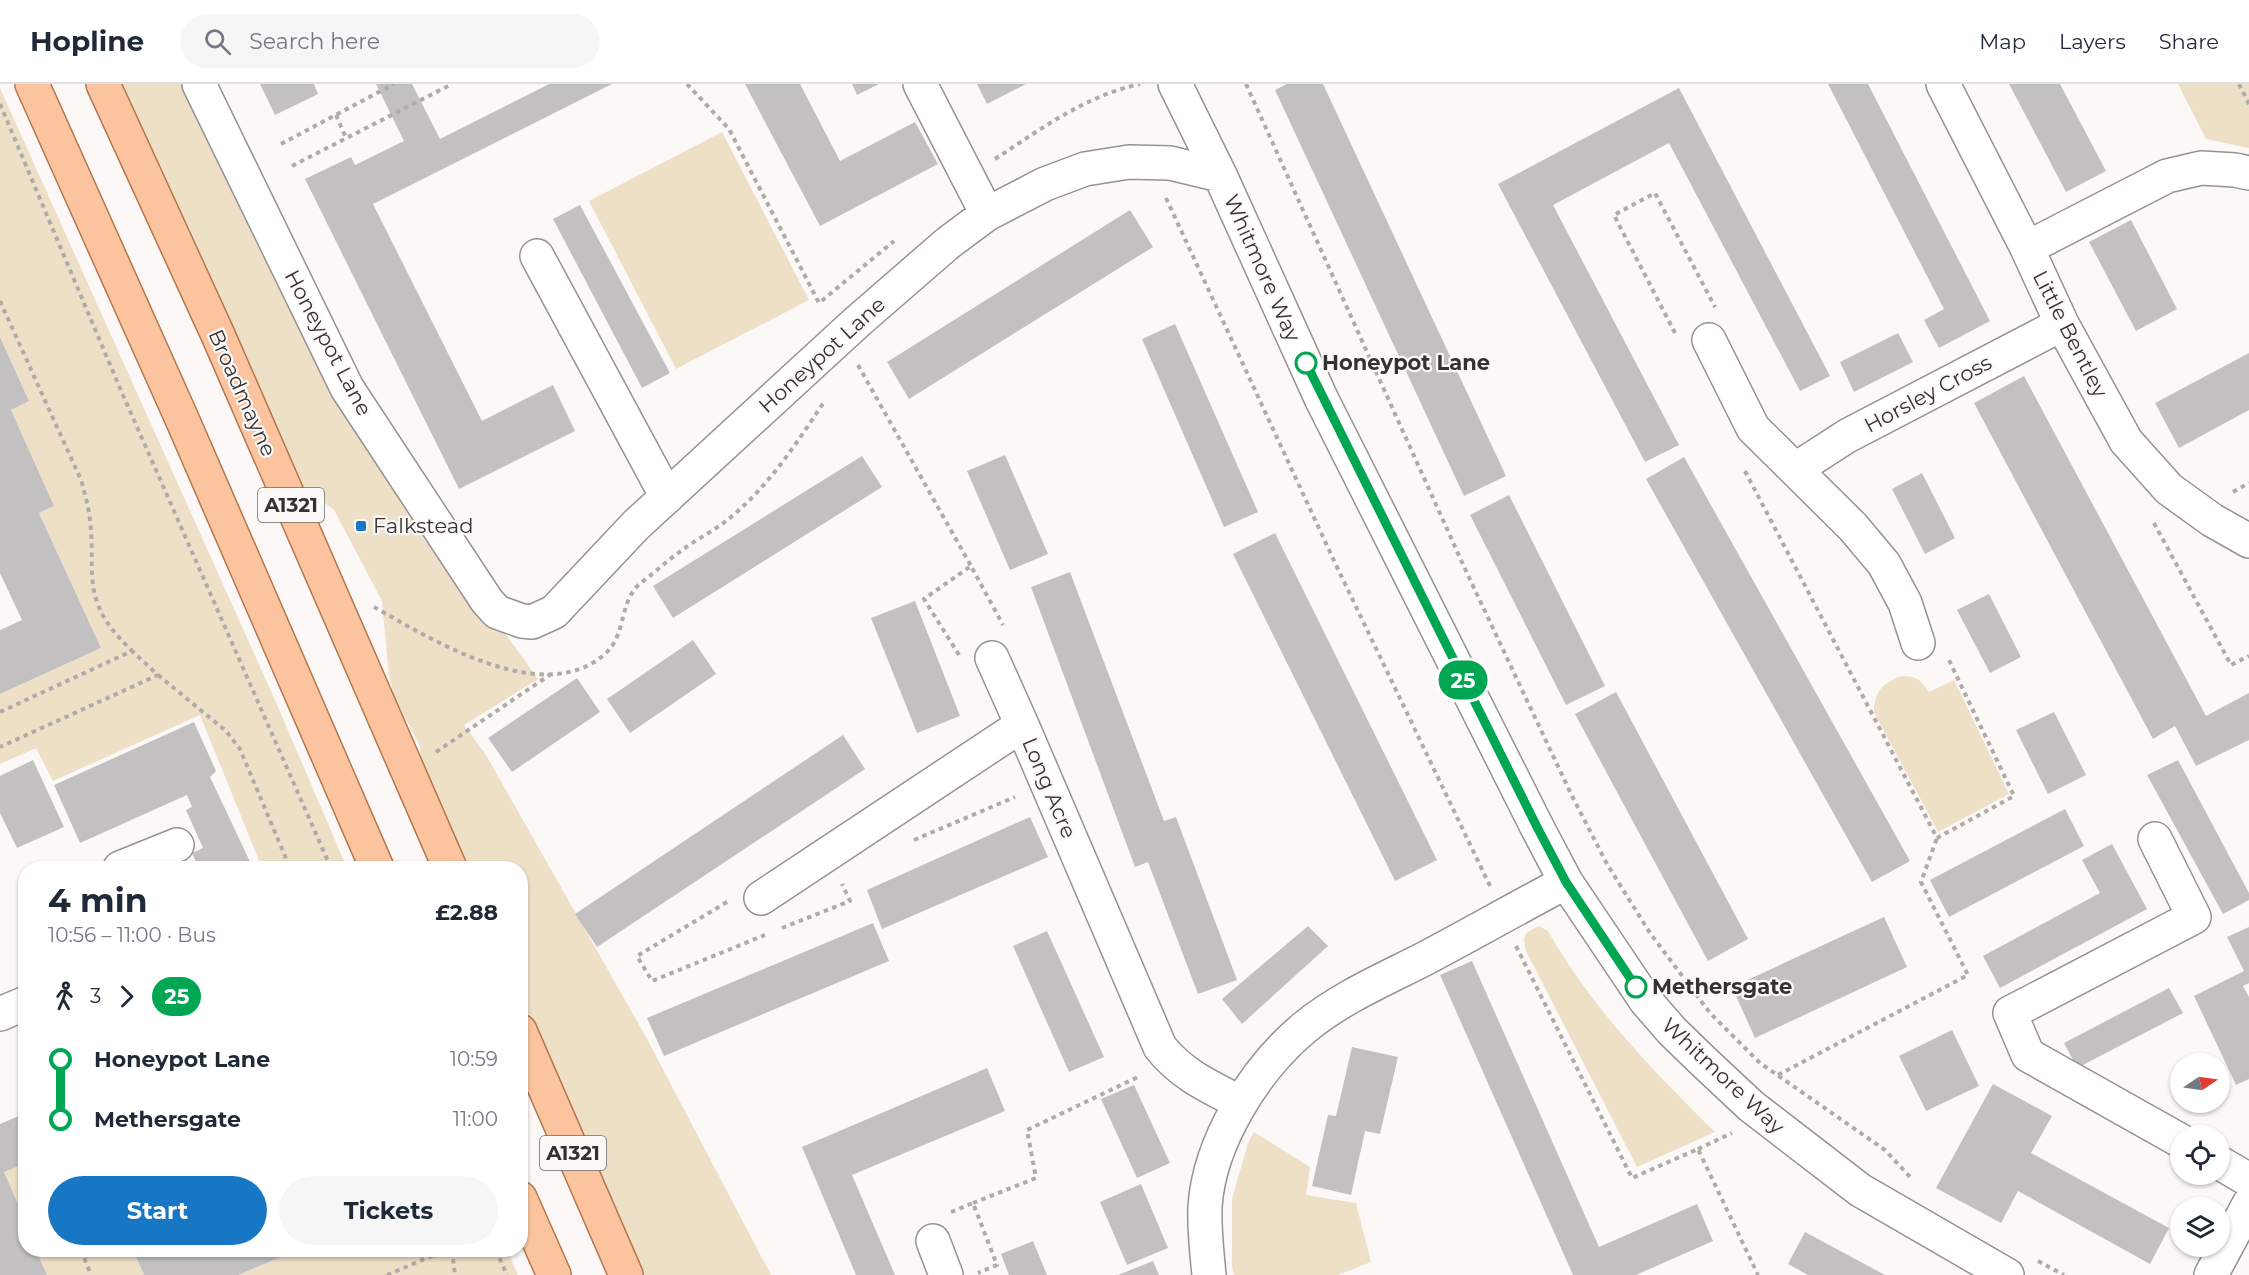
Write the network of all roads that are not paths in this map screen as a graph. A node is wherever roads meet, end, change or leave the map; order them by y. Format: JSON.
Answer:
{"nodes":[{"id":1,"x":32,"y":84,"type":"edge"},
{"id":2,"x":104,"y":84,"type":"edge"},
{"id":3,"x":200,"y":84,"type":"edge"},
{"id":4,"x":920,"y":84,"type":"edge"},
{"id":5,"x":1175,"y":84,"type":"edge"},
{"id":6,"x":1943,"y":84,"type":"edge"},
{"id":7,"x":2249,"y":173,"type":"edge"},
{"id":8,"x":1220,"y":175,"type":"junction"},
{"id":9,"x":987,"y":214,"type":"junction"},
{"id":10,"x":2027,"y":248,"type":"junction"},
{"id":11,"x":537,"y":255,"type":"dead end"},
{"id":12,"x":2062,"y":324,"type":"junction"},
{"id":13,"x":1709,"y":340,"type":"dead end"},
{"id":14,"x":1796,"y":469,"type":"junction"},
{"id":15,"x":667,"y":497,"type":"junction"},
{"id":16,"x":2249,"y":541,"type":"edge"},
{"id":17,"x":1931,"y":647,"type":"road end"},
{"id":18,"x":992,"y":658,"type":"dead end"},
{"id":19,"x":1022,"y":725,"type":"junction"},
{"id":20,"x":2154,"y":839,"type":"dead end"},
{"id":21,"x":177,"y":845,"type":"dead end"},
{"id":22,"x":137,"y":861,"type":"edge"},
{"id":23,"x":374,"y":861,"type":"edge"},
{"id":24,"x":447,"y":861,"type":"edge"},
{"id":25,"x":1566,"y":882,"type":"junction"},
{"id":26,"x":747,"y":898,"type":"road end"},
{"id":27,"x":18,"y":1006,"type":"edge"},
{"id":28,"x":0,"y":1014,"type":"edge"},
{"id":29,"x":528,"y":1049,"type":"edge"},
{"id":30,"x":1240,"y":1103,"type":"junction"},
{"id":31,"x":2170,"y":1135,"type":"edge"},
{"id":32,"x":2230,"y":1169,"type":"edge"},
{"id":33,"x":2249,"y":1180,"type":"edge"},
{"id":34,"x":2249,"y":1204,"type":"edge"},
{"id":35,"x":528,"y":1216,"type":"edge"},
{"id":36,"x":933,"y":1241,"type":"dead end"},
{"id":37,"x":554,"y":1275,"type":"edge"},
{"id":38,"x":626,"y":1275,"type":"edge"},
{"id":39,"x":946,"y":1275,"type":"edge"},
{"id":40,"x":1209,"y":1275,"type":"edge"},
{"id":41,"x":2007,"y":1275,"type":"edge"},
{"id":42,"x":2211,"y":1275,"type":"edge"}],
"edges":[{"from":1,"to":23,"type":"main road","number":"A1321"},
{"from":2,"to":24,"type":"main road","name":"Broadmayne","number":"A1321"},
{"from":3,"to":15,"type":"street","name":"Honeypot Lane"},
{"from":4,"to":9,"type":"street"},
{"from":5,"to":8,"type":"street","name":"Whitmore Way"},
{"from":6,"to":10,"type":"street","name":"Little Bentley"},
{"from":7,"to":10,"type":"street"},
{"from":8,"to":9,"type":"street","name":"Honeypot Lane"},
{"from":8,"to":25,"type":"street","name":"Whitmore Way"},
{"from":9,"to":15,"type":"street","name":"Honeypot Lane"},
{"from":10,"to":12,"type":"street","name":"Little Bentley"},
{"from":11,"to":15,"type":"street"},
{"from":12,"to":14,"type":"street","name":"Horsley Cross"},
{"from":12,"to":16,"type":"street","name":"Little Bentley"},
{"from":13,"to":14,"type":"street"},
{"from":14,"to":17,"type":"street"},
{"from":18,"to":19,"type":"street"},
{"from":19,"to":26,"type":"street","name":"Long Acre"},
{"from":19,"to":30,"type":"street","name":"Long Acre"},
{"from":20,"to":31,"type":"street"},
{"from":21,"to":22,"type":"street"},
{"from":25,"to":30,"type":"street"},
{"from":25,"to":41,"type":"street","name":"Whitmore Way"},
{"from":27,"to":28,"type":"street"},
{"from":29,"to":38,"type":"main road","number":"A1321"},
{"from":30,"to":40,"type":"street"},
{"from":32,"to":33,"type":"street"},
{"from":34,"to":42,"type":"street"},
{"from":35,"to":37,"type":"main road"},
{"from":36,"to":39,"type":"street"}]}
